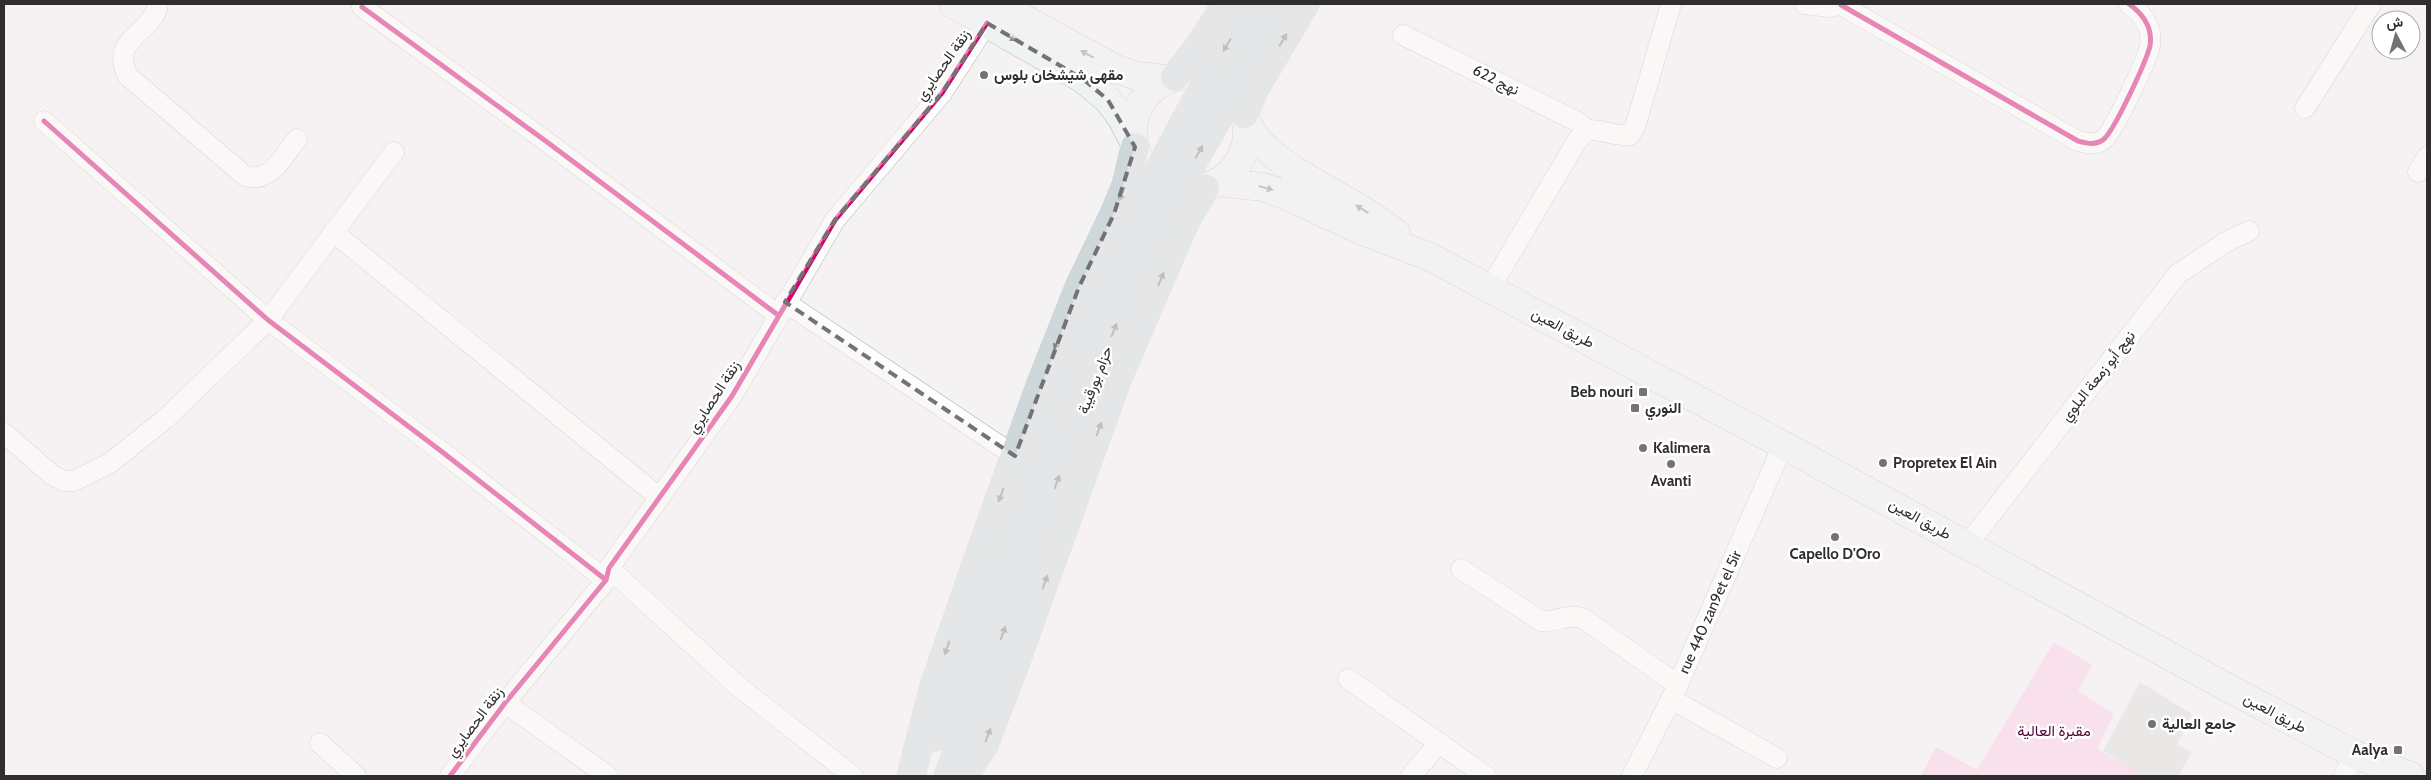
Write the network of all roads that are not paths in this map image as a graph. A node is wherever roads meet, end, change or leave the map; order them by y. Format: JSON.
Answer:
{"nodes":[{"id":1,"x":158,"y":4,"type":"edge"},
{"id":2,"x":952,"y":4,"type":"edge"},
{"id":3,"x":1226,"y":4,"type":"edge"},
{"id":4,"x":1252,"y":4,"type":"edge"},
{"id":5,"x":1284,"y":4,"type":"edge"},
{"id":6,"x":1305,"y":4,"type":"edge"},
{"id":7,"x":1670,"y":4,"type":"edge"},
{"id":8,"x":1805,"y":4,"type":"edge"},
{"id":9,"x":1842,"y":4,"type":"edge"},
{"id":10,"x":2129,"y":4,"type":"edge"},
{"id":11,"x":2371,"y":4,"type":"edge"},
{"id":12,"x":362,"y":7,"type":"dead end"},
{"id":13,"x":992,"y":14,"type":"edge"},
{"id":14,"x":1403,"y":35,"type":"dead end"},
{"id":15,"x":1171,"y":78,"type":"junction"},
{"id":16,"x":2305,"y":108,"type":"dead end"},
{"id":17,"x":1245,"y":118,"type":"junction"},
{"id":18,"x":44,"y":121,"type":"dead end"},
{"id":19,"x":1587,"y":130,"type":"junction"},
{"id":20,"x":297,"y":139,"type":"dead end"},
{"id":21,"x":1133,"y":143,"type":"junction"},
{"id":22,"x":394,"y":152,"type":"dead end"},
{"id":23,"x":1211,"y":185,"type":"junction"},
{"id":24,"x":2249,"y":231,"type":"dead end"},
{"id":25,"x":333,"y":232,"type":"junction"},
{"id":26,"x":1430,"y":258,"type":"junction"},
{"id":27,"x":1490,"y":288,"type":"junction"},
{"id":28,"x":782,"y":309,"type":"junction"},
{"id":29,"x":268,"y":320,"type":"junction"},
{"id":30,"x":4,"y":433,"type":"edge"},
{"id":31,"x":1783,"y":445,"type":"junction"},
{"id":32,"x":1015,"y":456,"type":"junction"},
{"id":33,"x":660,"y":498,"type":"junction"},
{"id":34,"x":1967,"y":545,"type":"junction"},
{"id":35,"x":1461,"y":569,"type":"dead end"},
{"id":36,"x":1011,"y":573,"type":"junction"},
{"id":37,"x":608,"y":574,"type":"junction"},
{"id":38,"x":1348,"y":679,"type":"dead end"},
{"id":39,"x":1675,"y":692,"type":"junction"},
{"id":40,"x":505,"y":703,"type":"junction"},
{"id":41,"x":320,"y":743,"type":"dead end"},
{"id":42,"x":1439,"y":743,"type":"junction"},
{"id":43,"x":1777,"y":758,"type":"dead end"},
{"id":44,"x":2349,"y":765,"type":"edge"},
{"id":45,"x":356,"y":776,"type":"edge"},
{"id":46,"x":450,"y":776,"type":"edge"},
{"id":47,"x":608,"y":776,"type":"edge"},
{"id":48,"x":853,"y":776,"type":"edge"},
{"id":49,"x":911,"y":776,"type":"edge"},
{"id":50,"x":918,"y":776,"type":"edge"},
{"id":51,"x":948,"y":776,"type":"edge"},
{"id":52,"x":963,"y":776,"type":"edge"},
{"id":53,"x":1411,"y":776,"type":"edge"},
{"id":54,"x":1486,"y":776,"type":"edge"},
{"id":55,"x":1632,"y":776,"type":"edge"},
{"id":56,"x":2411,"y":776,"type":"edge"}],
"edges":[{"from":1,"to":20,"type":"street"},
{"from":2,"to":13,"type":"main road"},
{"from":3,"to":15,"type":"highway"},
{"from":4,"to":36,"type":"highway","name":"حزام بورقيبة","one_way":true,"bridge":true},
{"from":36,"to":5,"type":"highway","name":"حزام بورقيبة","one_way":true,"bridge":true},
{"from":17,"to":6,"type":"highway","one_way":true},
{"from":7,"to":19,"type":"street","name":"نهج 622"},
{"from":8,"to":9,"type":"street"},
{"from":9,"to":10,"type":"street"},
{"from":11,"to":16,"type":"street"},
{"from":12,"to":28,"type":"street"},
{"from":15,"to":13,"type":"main road","one_way":true},
{"from":13,"to":21,"type":"main road","one_way":true},
{"from":13,"to":28,"type":"street","name":"زنقة الحصايري"},
{"from":14,"to":19,"type":"street","name":"نهج 622"},
{"from":15,"to":17,"type":"main road"},
{"from":15,"to":21,"type":"main road"},
{"from":17,"to":23,"type":"main road"},
{"from":26,"to":17,"type":"main road","name":"طريق العين","one_way":true},
{"from":18,"to":29,"type":"street"},
{"from":19,"to":27,"type":"street"},
{"from":21,"to":23,"type":"main road"},
{"from":21,"to":32,"type":"highway","one_way":true},
{"from":22,"to":25,"type":"street"},
{"from":23,"to":26,"type":"main road","name":"طريق العين","one_way":true},
{"from":52,"to":23,"type":"highway","one_way":true},
{"from":24,"to":34,"type":"street","name":"نهج أبو زمعة البلوي"},
{"from":25,"to":29,"type":"street"},
{"from":25,"to":33,"type":"street"},
{"from":26,"to":27,"type":"main road","name":"طريق العين"},
{"from":27,"to":31,"type":"main road","name":"طريق العين"},
{"from":28,"to":32,"type":"street"},
{"from":28,"to":33,"type":"street","name":"زنقة الحصايري"},
{"from":29,"to":30,"type":"street"},
{"from":29,"to":37,"type":"street"},
{"from":31,"to":34,"type":"main road","name":"طريق العين"},
{"from":31,"to":39,"type":"street","name":"rue 440 zan9et el 5ir"},
{"from":32,"to":49,"type":"highway","one_way":true},
{"from":33,"to":37,"type":"street","name":"زنقة الحصايري"},
{"from":34,"to":44,"type":"main road","name":"طريق العين"},
{"from":35,"to":39,"type":"street"},
{"from":36,"to":50,"type":"highway","name":"حزام بورقيبة"},
{"from":51,"to":36,"type":"highway","name":"حزام بورقيبة","one_way":true},
{"from":37,"to":40,"type":"street","name":"زنقة الحصايري"},
{"from":37,"to":48,"type":"street"},
{"from":38,"to":42,"type":"street"},
{"from":39,"to":43,"type":"street"},
{"from":39,"to":55,"type":"street","name":"rue 440 zan9et el 5ir"},
{"from":40,"to":46,"type":"street","name":"زنقة الحصايري"},
{"from":40,"to":47,"type":"street"},
{"from":41,"to":45,"type":"street"},
{"from":42,"to":53,"type":"street"},
{"from":42,"to":54,"type":"street"},
{"from":44,"to":56,"type":"main road","name":"طريق العين"}]}
